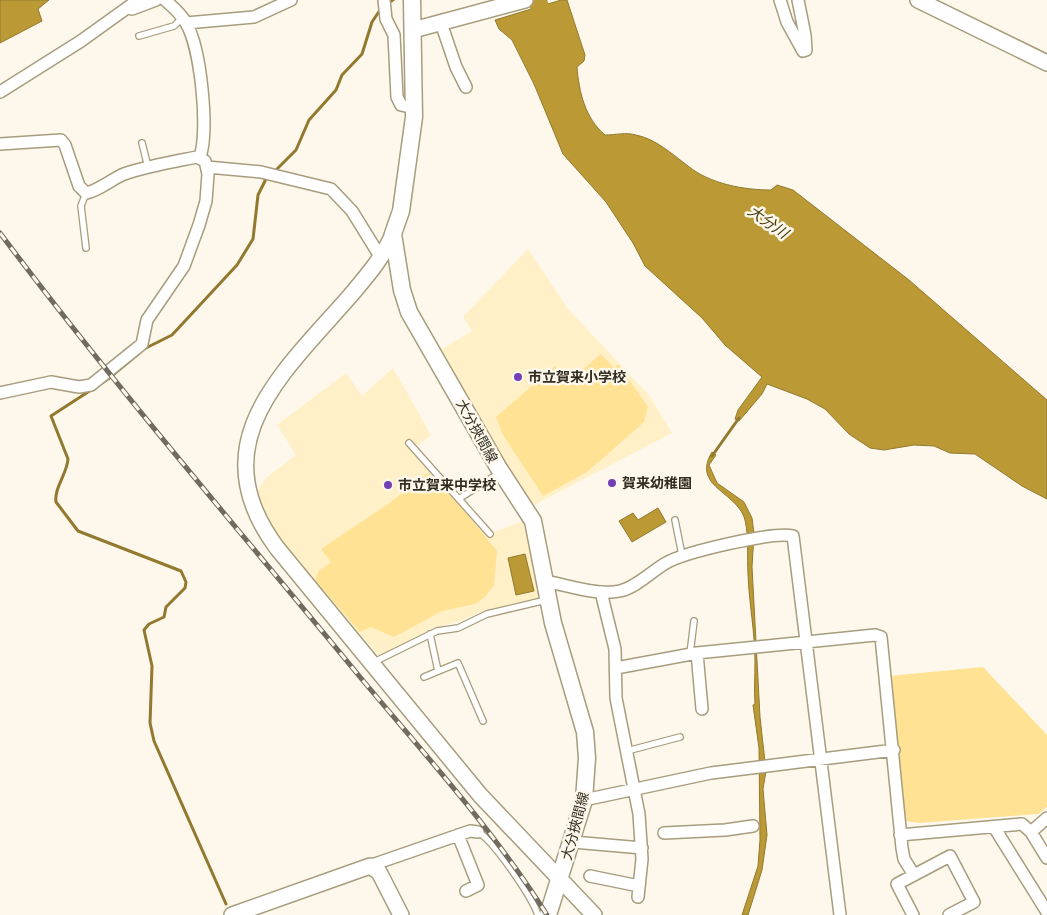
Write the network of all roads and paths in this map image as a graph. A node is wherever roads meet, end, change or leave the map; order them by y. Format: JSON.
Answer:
{"nodes":[{"id":1,"x":138,"y":0,"type":"edge"},
{"id":2,"x":156,"y":0,"type":"edge"},
{"id":3,"x":165,"y":0,"type":"edge"},
{"id":4,"x":291,"y":0,"type":"edge"},
{"id":5,"x":384,"y":0,"type":"edge"},
{"id":6,"x":412,"y":0,"type":"edge"},
{"id":7,"x":525,"y":0,"type":"edge"},
{"id":8,"x":780,"y":0,"type":"edge"},
{"id":9,"x":798,"y":0,"type":"edge"},
{"id":10,"x":918,"y":0,"type":"edge"},
{"id":11,"x":124,"y":12,"type":"junction"},
{"id":12,"x":184,"y":20,"type":"junction"},
{"id":13,"x":445,"y":22,"type":"junction"},
{"id":14,"x":414,"y":30,"type":"junction"},
{"id":15,"x":139,"y":36,"type":"dead end"},
{"id":16,"x":1047,"y":63,"type":"edge"},
{"id":17,"x":466,"y":87,"type":"dead end"},
{"id":18,"x":0,"y":92,"type":"edge"},
{"id":19,"x":414,"y":108,"type":"junction"},
{"id":20,"x":142,"y":143,"type":"dead end"},
{"id":21,"x":0,"y":144,"type":"edge"},
{"id":22,"x":200,"y":157,"type":"junction"},
{"id":23,"x":148,"y":167,"type":"junction"},
{"id":24,"x":207,"y":167,"type":"junction"},
{"id":25,"x":86,"y":193,"type":"junction"},
{"id":26,"x":393,"y":234,"type":"junction"},
{"id":27,"x":86,"y":248,"type":"dead end"},
{"id":28,"x":381,"y":258,"type":"junction"},
{"id":29,"x":0,"y":393,"type":"edge"},
{"id":30,"x":409,"y":442,"type":"dead end"},
{"id":31,"x":501,"y":472,"type":"junction"},
{"id":32,"x":460,"y":498,"type":"junction"},
{"id":33,"x":675,"y":520,"type":"dead end"},
{"id":34,"x":490,"y":534,"type":"dead end"},
{"id":35,"x":682,"y":556,"type":"junction"},
{"id":36,"x":544,"y":581,"type":"junction"},
{"id":37,"x":601,"y":592,"type":"junction"},
{"id":38,"x":548,"y":600,"type":"junction"},
{"id":39,"x":694,"y":621,"type":"dead end"},
{"id":40,"x":430,"y":634,"type":"junction"},
{"id":41,"x":806,"y":642,"type":"junction"},
{"id":42,"x":693,"y":653,"type":"junction"},
{"id":43,"x":372,"y":663,"type":"junction"},
{"id":44,"x":616,"y":668,"type":"junction"},
{"id":45,"x":438,"y":671,"type":"junction"},
{"id":46,"x":424,"y":677,"type":"dead end"},
{"id":47,"x":702,"y":709,"type":"dead end"},
{"id":48,"x":483,"y":721,"type":"dead end"},
{"id":49,"x":680,"y":737,"type":"dead end"},
{"id":50,"x":894,"y":750,"type":"junction"},
{"id":51,"x":627,"y":751,"type":"junction"},
{"id":52,"x":821,"y":759,"type":"junction"},
{"id":53,"x":635,"y":789,"type":"junction"},
{"id":54,"x":584,"y":800,"type":"junction"},
{"id":55,"x":1047,"y":818,"type":"edge"},
{"id":56,"x":752,"y":826,"type":"dead end"},
{"id":57,"x":994,"y":827,"type":"junction"},
{"id":58,"x":478,"y":832,"type":"joint"},
{"id":59,"x":664,"y":832,"type":"dead end"},
{"id":60,"x":1030,"y":832,"type":"junction"},
{"id":61,"x":900,"y":834,"type":"junction"},
{"id":62,"x":458,"y":835,"type":"junction"},
{"id":63,"x":572,"y":842,"type":"junction"},
{"id":64,"x":642,"y":848,"type":"junction"},
{"id":65,"x":1047,"y":858,"type":"edge"},
{"id":66,"x":366,"y":867,"type":"junction"},
{"id":67,"x":914,"y":875,"type":"junction"},
{"id":68,"x":590,"y":876,"type":"dead end"},
{"id":69,"x":561,"y":879,"type":"junction"},
{"id":70,"x":466,"y":891,"type":"dead end"},
{"id":71,"x":1047,"y":912,"type":"edge"},
{"id":72,"x":232,"y":915,"type":"edge"},
{"id":73,"x":401,"y":915,"type":"edge"},
{"id":74,"x":538,"y":915,"type":"edge"},
{"id":75,"x":548,"y":915,"type":"edge"},
{"id":76,"x":594,"y":915,"type":"edge"},
{"id":77,"x":840,"y":915,"type":"edge"},
{"id":78,"x":913,"y":915,"type":"edge"},
{"id":79,"x":949,"y":915,"type":"edge"}],
"edges":[{"from":1,"to":11,"type":"street"},
{"from":2,"to":11,"type":"street"},
{"from":3,"to":12,"type":"street"},
{"from":4,"to":12,"type":"street"},
{"from":5,"to":19,"type":"street"},
{"from":6,"to":14,"type":"main road","name":"大分挾間線"},
{"from":7,"to":13,"type":"street"},
{"from":8,"to":9,"type":"street"},
{"from":10,"to":16,"type":"street"},
{"from":11,"to":18,"type":"street"},
{"from":12,"to":15,"type":"lane"},
{"from":12,"to":22,"type":"street"},
{"from":13,"to":14,"type":"street"},
{"from":13,"to":17,"type":"street"},
{"from":14,"to":19,"type":"main road","name":"大分挾間線"},
{"from":19,"to":26,"type":"main road","name":"大分挾間線"},
{"from":20,"to":23,"type":"lane"},
{"from":21,"to":25,"type":"street"},
{"from":22,"to":23,"type":"street"},
{"from":22,"to":24,"type":"street"},
{"from":23,"to":25,"type":"street"},
{"from":24,"to":28,"type":"street"},
{"from":24,"to":29,"type":"street"},
{"from":25,"to":27,"type":"lane"},
{"from":26,"to":28,"type":"street"},
{"from":26,"to":31,"type":"main road","name":"大分挾間線"},
{"from":28,"to":43,"type":"street"},
{"from":30,"to":32,"type":"lane"},
{"from":31,"to":32,"type":"lane"},
{"from":31,"to":36,"type":"main road","name":"大分挾間線"},
{"from":32,"to":34,"type":"lane"},
{"from":33,"to":35,"type":"lane"},
{"from":35,"to":37,"type":"street"},
{"from":35,"to":41,"type":"street"},
{"from":36,"to":37,"type":"street"},
{"from":36,"to":38,"type":"main road","name":"大分挾間線"},
{"from":37,"to":44,"type":"street"},
{"from":38,"to":40,"type":"lane"},
{"from":38,"to":54,"type":"main road","name":"大分挾間線"},
{"from":39,"to":42,"type":"lane"},
{"from":40,"to":43,"type":"lane"},
{"from":40,"to":45,"type":"lane"},
{"from":41,"to":42,"type":"street"},
{"from":41,"to":50,"type":"street"},
{"from":41,"to":52,"type":"street"},
{"from":42,"to":44,"type":"street"},
{"from":42,"to":47,"type":"street"},
{"from":43,"to":69,"type":"street"},
{"from":44,"to":51,"type":"street"},
{"from":45,"to":46,"type":"lane"},
{"from":45,"to":48,"type":"lane"},
{"from":49,"to":51,"type":"lane"},
{"from":50,"to":52,"type":"street"},
{"from":50,"to":61,"type":"street"},
{"from":51,"to":53,"type":"street"},
{"from":52,"to":53,"type":"street"},
{"from":52,"to":77,"type":"street"},
{"from":53,"to":54,"type":"street"},
{"from":53,"to":64,"type":"street"},
{"from":54,"to":63,"type":"main road","name":"大分挾間線"},
{"from":55,"to":60,"type":"street"},
{"from":56,"to":59,"type":"street"},
{"from":57,"to":60,"type":"street"},
{"from":57,"to":61,"type":"street"},
{"from":57,"to":71,"type":"street"},
{"from":58,"to":62,"type":"street"},
{"from":58,"to":74,"type":"lane"},
{"from":60,"to":65,"type":"street"},
{"from":61,"to":67,"type":"street"},
{"from":62,"to":66,"type":"street"},
{"from":62,"to":70,"type":"street"},
{"from":63,"to":64,"type":"street"},
{"from":63,"to":69,"type":"main road","name":"大分挾間線"},
{"from":64,"to":68,"type":"street"},
{"from":66,"to":72,"type":"street"},
{"from":66,"to":73,"type":"street"},
{"from":67,"to":78,"type":"street"},
{"from":67,"to":79,"type":"street"},
{"from":69,"to":75,"type":"main road","name":"大分挾間線"},
{"from":69,"to":76,"type":"street"}]}
